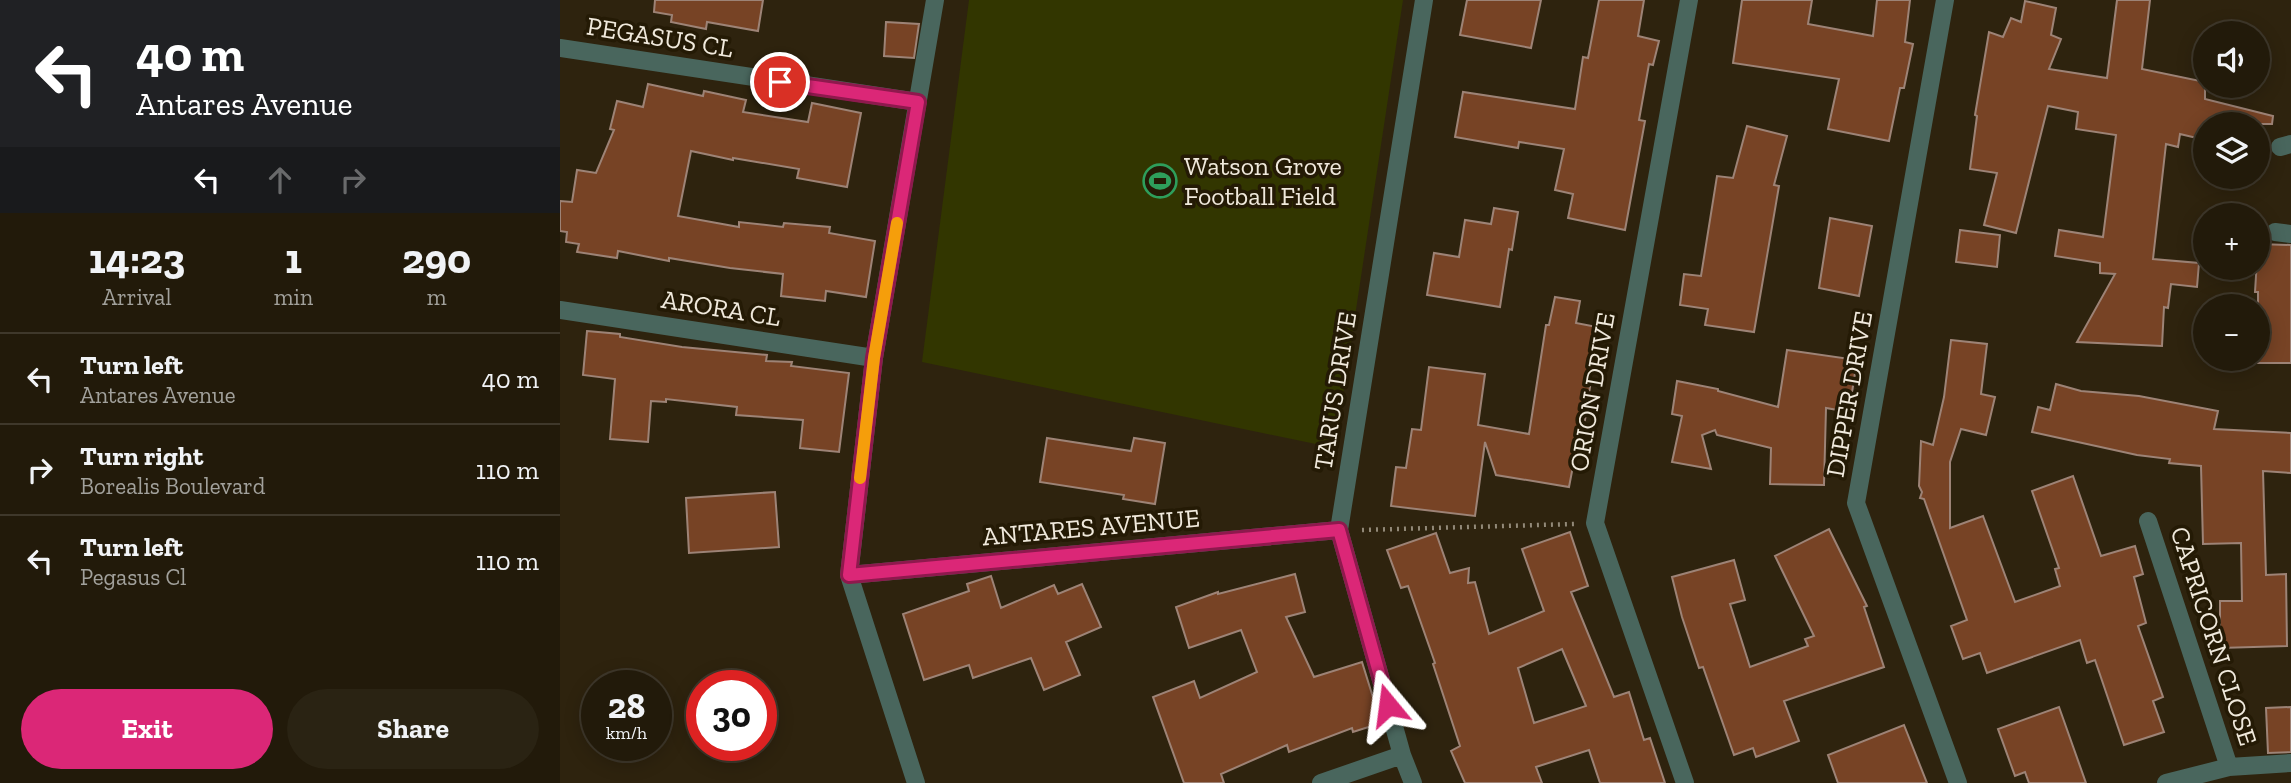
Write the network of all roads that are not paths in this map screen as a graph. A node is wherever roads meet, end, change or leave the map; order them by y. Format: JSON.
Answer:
{"nodes":[{"id":1,"x":935,"y":0,"type":"edge"},
{"id":2,"x":1424,"y":0,"type":"edge"},
{"id":3,"x":1689,"y":0,"type":"edge"},
{"id":4,"x":1945,"y":0,"type":"edge"},
{"id":5,"x":560,"y":48,"type":"edge"},
{"id":6,"x":918,"y":102,"type":"junction"},
{"id":7,"x":560,"y":310,"type":"edge"},
{"id":8,"x":874,"y":358,"type":"junction"},
{"id":9,"x":2148,"y":521,"type":"dead end"},
{"id":10,"x":1339,"y":530,"type":"junction"},
{"id":11,"x":849,"y":575,"type":"junction"},
{"id":12,"x":1402,"y":755,"type":"junction"},
{"id":13,"x":2291,"y":763,"type":"edge"},
{"id":14,"x":2229,"y":767,"type":"junction"},
{"id":15,"x":916,"y":783,"type":"edge"},
{"id":16,"x":1321,"y":783,"type":"edge"},
{"id":17,"x":1413,"y":783,"type":"edge"},
{"id":18,"x":1685,"y":783,"type":"edge"},
{"id":19,"x":1958,"y":783,"type":"edge"},
{"id":20,"x":2166,"y":783,"type":"edge"}],
"edges":[{"from":1,"to":6,"type":"street"},
{"from":2,"to":10,"type":"street","name":"TARUS DRIVE"},
{"from":3,"to":18,"type":"street","name":"ORION DRIVE"},
{"from":4,"to":19,"type":"street","name":"DIPPER DRIVE"},
{"from":5,"to":6,"type":"street","name":"PEGASUS CL"},
{"from":6,"to":8,"type":"street"},
{"from":7,"to":8,"type":"street","name":"ARORA CL"},
{"from":8,"to":11,"type":"street"},
{"from":9,"to":14,"type":"street","name":"CAPRICORN CLOSE"},
{"from":10,"to":11,"type":"street","name":"ANTARES AVENUE"},
{"from":10,"to":12,"type":"street","name":"TARUS DRIVE"},
{"from":11,"to":15,"type":"street"},
{"from":12,"to":16,"type":"street"},
{"from":12,"to":17,"type":"street","name":"TARUS DRIVE"},
{"from":13,"to":14,"type":"street"},
{"from":14,"to":20,"type":"street"}]}
